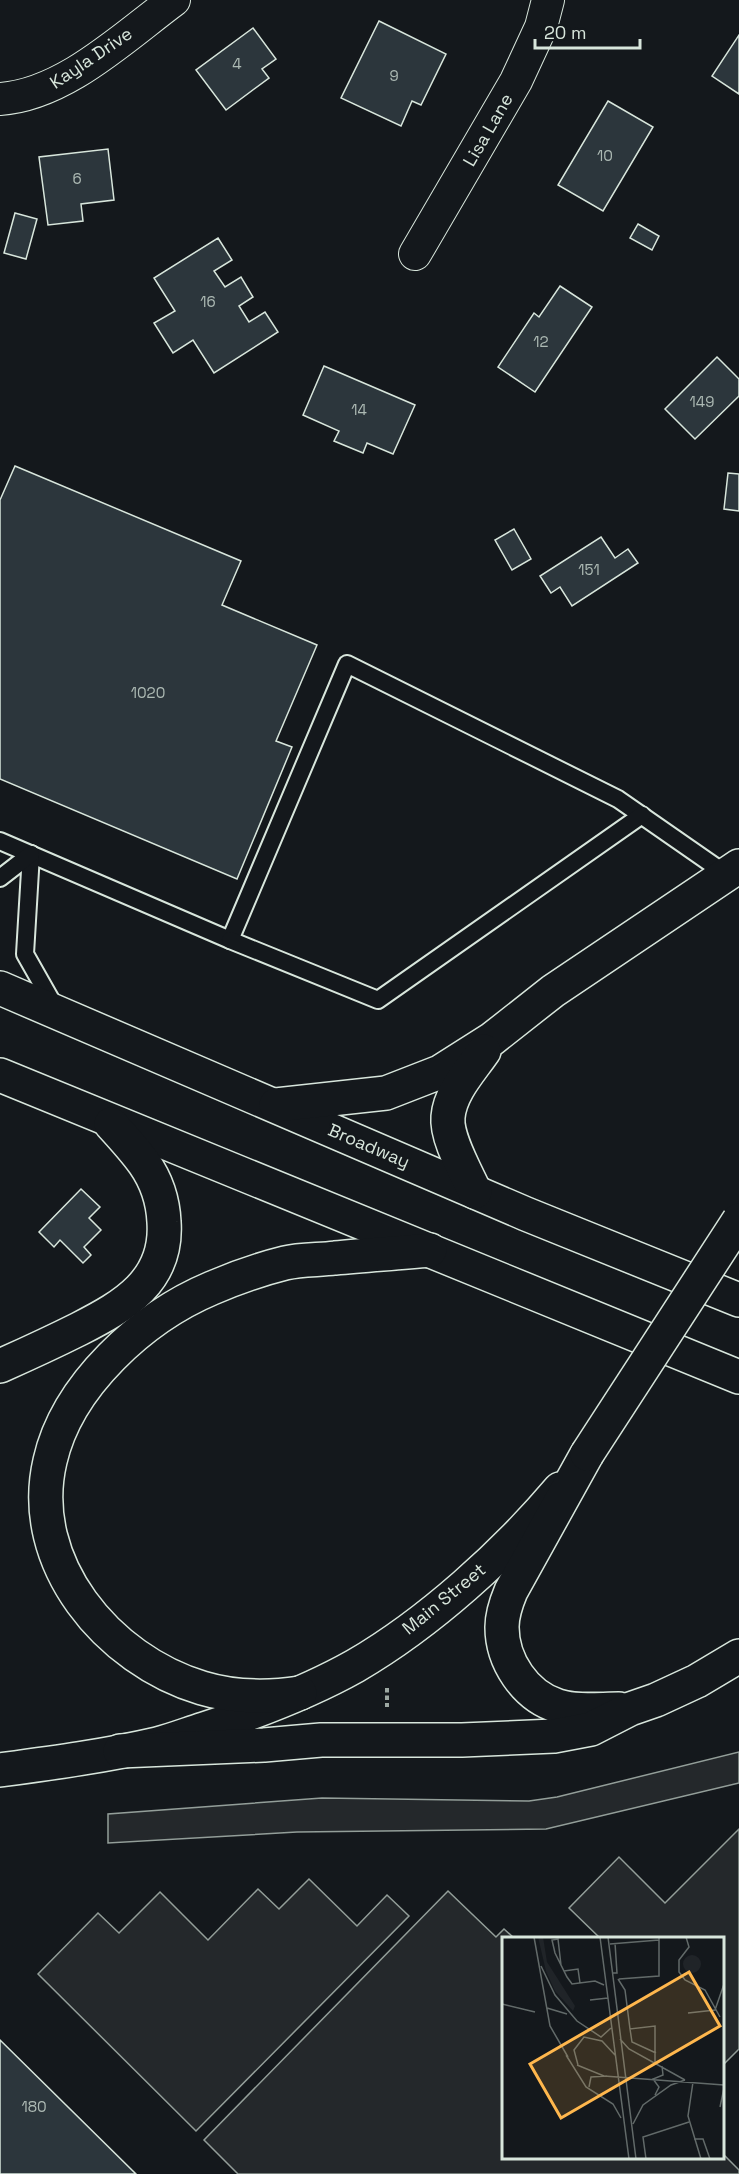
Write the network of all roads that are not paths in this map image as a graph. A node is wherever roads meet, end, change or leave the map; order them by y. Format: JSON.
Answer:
{"nodes":[{"id":1,"x":174,"y":0,"type":"edge"},
{"id":2,"x":548,"y":0,"type":"edge"},
{"id":3,"x":0,"y":99,"type":"edge"},
{"id":4,"x":415,"y":254,"type":"dead end"},
{"id":5,"x":642,"y":814,"type":"junction"},
{"id":6,"x":0,"y":841,"type":"edge"},
{"id":7,"x":31,"y":854,"type":"junction"},
{"id":8,"x":732,"y":870,"type":"edge"},
{"id":9,"x":0,"y":878,"type":"edge"},
{"id":10,"x":230,"y":940,"type":"junction"},
{"id":11,"x":0,"y":988,"type":"edge"},
{"id":12,"x":59,"y":1013,"type":"junction"},
{"id":13,"x":492,"y":1039,"type":"junction"},
{"id":14,"x":0,"y":1075,"type":"edge"},
{"id":15,"x":274,"y":1105,"type":"junction"},
{"id":16,"x":108,"y":1120,"type":"junction"},
{"id":17,"x":475,"y":1192,"type":"junction"},
{"id":18,"x":739,"y":1220,"type":"edge"},
{"id":19,"x":430,"y":1250,"type":"junction"},
{"id":20,"x":739,"y":1300,"type":"edge"},
{"id":21,"x":0,"y":1366,"type":"edge"},
{"id":22,"x":739,"y":1377,"type":"edge"},
{"id":23,"x":587,"y":1454,"type":"junction"},
{"id":24,"x":739,"y":1656,"type":"edge"},
{"id":25,"x":300,"y":1693,"type":"junction"},
{"id":26,"x":630,"y":1709,"type":"junction"},
{"id":27,"x":120,"y":1751,"type":"junction"},
{"id":28,"x":0,"y":1770,"type":"edge"}],
"edges":[{"from":1,"to":3,"type":"street","name":"Kayla Drive"},
{"from":2,"to":4,"type":"street","name":"Lisa Lane"},
{"from":5,"to":8,"type":"lane"},
{"from":5,"to":10,"type":"lane"},
{"from":5,"to":10,"type":"lane"},
{"from":6,"to":7,"type":"lane"},
{"from":7,"to":9,"type":"lane"},
{"from":7,"to":10,"type":"lane"},
{"from":7,"to":12,"type":"lane"},
{"from":8,"to":13,"type":"main road"},
{"from":11,"to":12,"type":"main road","name":"Broadway"},
{"from":12,"to":15,"type":"main road","name":"Broadway"},
{"from":13,"to":15,"type":"main road"},
{"from":13,"to":17,"type":"main road"},
{"from":14,"to":16,"type":"main road"},
{"from":15,"to":17,"type":"main road","name":"Broadway"},
{"from":16,"to":19,"type":"main road"},
{"from":16,"to":21,"type":"main road"},
{"from":17,"to":20,"type":"main road","name":"Broadway"},
{"from":18,"to":23,"type":"main road","name":"Main Street","bridge":true},
{"from":19,"to":22,"type":"main road"},
{"from":19,"to":25,"type":"main road"},
{"from":23,"to":25,"type":"main road","name":"Main Street"},
{"from":23,"to":26,"type":"main road"},
{"from":24,"to":26,"type":"main road"},
{"from":25,"to":27,"type":"main road","name":"Main Street"},
{"from":26,"to":27,"type":"main road"},
{"from":27,"to":28,"type":"main road","name":"Main Street"}]}
